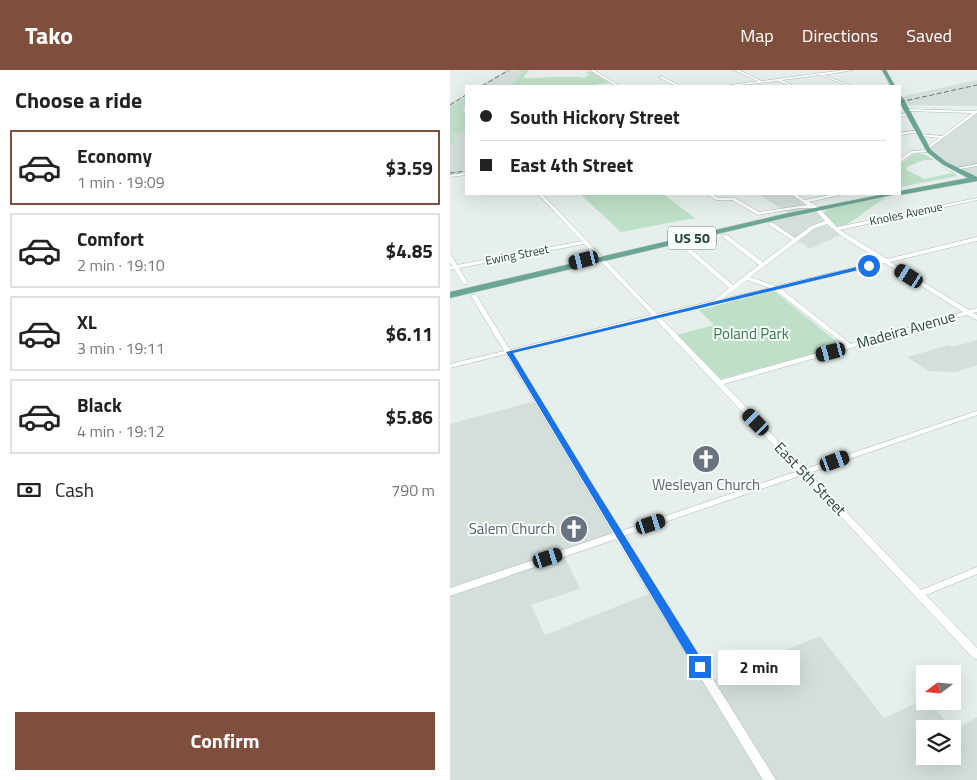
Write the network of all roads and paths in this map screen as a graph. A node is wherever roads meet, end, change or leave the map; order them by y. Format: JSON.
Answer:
{"nodes":[{"id":1,"x":592,"y":70,"type":"edge"},
{"id":2,"x":736,"y":70,"type":"edge"},
{"id":3,"x":851,"y":70,"type":"edge"},
{"id":4,"x":884,"y":70,"type":"edge"},
{"id":5,"x":820,"y":74,"type":"junction"},
{"id":6,"x":661,"y":77,"type":"dead end"},
{"id":7,"x":778,"y":80,"type":"junction"},
{"id":8,"x":762,"y":82,"type":"junction"},
{"id":9,"x":616,"y":85,"type":"edge"},
{"id":10,"x":676,"y":85,"type":"edge"},
{"id":11,"x":742,"y":85,"type":"edge"},
{"id":12,"x":790,"y":85,"type":"edge"},
{"id":13,"x":848,"y":85,"type":"edge"},
{"id":14,"x":892,"y":85,"type":"edge"},
{"id":15,"x":905,"y":109,"type":"edge"},
{"id":16,"x":976,"y":111,"type":"edge"},
{"id":17,"x":920,"y":133,"type":"junction"},
{"id":18,"x":901,"y":134,"type":"edge"},
{"id":19,"x":942,"y":137,"type":"junction"},
{"id":20,"x":924,"y":142,"type":"junction"},
{"id":21,"x":928,"y":150,"type":"junction"},
{"id":22,"x":912,"y":152,"type":"junction"},
{"id":23,"x":901,"y":160,"type":"edge"},
{"id":24,"x":977,"y":164,"type":"edge"},
{"id":25,"x":954,"y":169,"type":"junction"},
{"id":26,"x":465,"y":174,"type":"edge"},
{"id":27,"x":450,"y":176,"type":"edge"},
{"id":28,"x":974,"y":178,"type":"edge"},
{"id":29,"x":901,"y":188,"type":"edge"},
{"id":30,"x":901,"y":192,"type":"edge"},
{"id":31,"x":541,"y":195,"type":"edge"},
{"id":32,"x":711,"y":195,"type":"edge"},
{"id":33,"x":796,"y":195,"type":"edge"},
{"id":34,"x":833,"y":195,"type":"edge"},
{"id":35,"x":870,"y":195,"type":"edge"},
{"id":36,"x":888,"y":195,"type":"edge"},
{"id":37,"x":977,"y":199,"type":"edge"},
{"id":38,"x":806,"y":201,"type":"junction"},
{"id":39,"x":816,"y":208,"type":"junction"},
{"id":40,"x":828,"y":222,"type":"junction"},
{"id":41,"x":770,"y":224,"type":"dead end"},
{"id":42,"x":836,"y":230,"type":"junction"},
{"id":43,"x":725,"y":236,"type":"dead end"},
{"id":44,"x":977,"y":239,"type":"edge"},
{"id":45,"x":795,"y":240,"type":"junction"},
{"id":46,"x":584,"y":242,"type":"junction"},
{"id":47,"x":684,"y":246,"type":"dead end"},
{"id":48,"x":450,"y":257,"type":"edge"},
{"id":49,"x":599,"y":258,"type":"junction"},
{"id":50,"x":886,"y":262,"type":"junction"},
{"id":51,"x":763,"y":265,"type":"junction"},
{"id":52,"x":453,"y":267,"type":"edge"},
{"id":53,"x":746,"y":278,"type":"junction"},
{"id":54,"x":465,"y":282,"type":"dead end"},
{"id":55,"x":733,"y":288,"type":"junction"},
{"id":56,"x":776,"y":288,"type":"junction"},
{"id":57,"x":450,"y":290,"type":"edge"},
{"id":58,"x":450,"y":295,"type":"edge"},
{"id":59,"x":474,"y":296,"type":"dead end"},
{"id":60,"x":715,"y":302,"type":"junction"},
{"id":61,"x":977,"y":310,"type":"edge"},
{"id":62,"x":968,"y":312,"type":"junction"},
{"id":63,"x":656,"y":317,"type":"junction"},
{"id":64,"x":977,"y":318,"type":"edge"},
{"id":65,"x":850,"y":346,"type":"junction"},
{"id":66,"x":509,"y":352,"type":"junction"},
{"id":67,"x":450,"y":366,"type":"edge"},
{"id":68,"x":718,"y":383,"type":"junction"},
{"id":69,"x":977,"y":413,"type":"edge"},
{"id":70,"x":804,"y":472,"type":"junction"},
{"id":71,"x":619,"y":535,"type":"junction"},
{"id":72,"x":977,"y":570,"type":"edge"},
{"id":73,"x":450,"y":592,"type":"edge"},
{"id":74,"x":920,"y":594,"type":"junction"},
{"id":75,"x":977,"y":654,"type":"edge"},
{"id":76,"x":770,"y":780,"type":"edge"}],
"edges":[{"from":1,"to":9,"type":"street"},
{"from":2,"to":8,"type":"street"},
{"from":3,"to":5,"type":"street"},
{"from":4,"to":14,"type":"main road"},
{"from":5,"to":7,"type":"street"},
{"from":5,"to":13,"type":"street"},
{"from":6,"to":10,"type":"street"},
{"from":7,"to":8,"type":"street"},
{"from":7,"to":12,"type":"street"},
{"from":8,"to":11,"type":"street"},
{"from":15,"to":16,"type":"street"},
{"from":15,"to":17,"type":"main road"},
{"from":16,"to":19,"type":"street"},
{"from":17,"to":18,"type":"street"},
{"from":17,"to":19,"type":"street"},
{"from":17,"to":20,"type":"main road"},
{"from":19,"to":21,"type":"street"},
{"from":20,"to":21,"type":"main road"},
{"from":20,"to":22,"type":"street"},
{"from":21,"to":22,"type":"street"},
{"from":21,"to":25,"type":"main road"},
{"from":22,"to":23,"type":"street"},
{"from":24,"to":25,"type":"street"},
{"from":25,"to":28,"type":"main road"},
{"from":26,"to":27,"type":"street"},
{"from":28,"to":29,"type":"main road"},
{"from":28,"to":30,"type":"main road"},
{"from":31,"to":46,"type":"street","name":"East 5th Street"},
{"from":32,"to":39,"type":"street"},
{"from":33,"to":38,"type":"street"},
{"from":34,"to":38,"type":"street"},
{"from":35,"to":39,"type":"main road","number":"US 50"},
{"from":36,"to":39,"type":"main road","number":"US 50"},
{"from":37,"to":42,"type":"street","name":"Knoles Avenue"},
{"from":38,"to":39,"type":"street"},
{"from":39,"to":40,"type":"street"},
{"from":39,"to":49,"type":"main road","number":"US 50"},
{"from":40,"to":42,"type":"street"},
{"from":40,"to":45,"type":"street"},
{"from":41,"to":45,"type":"street"},
{"from":42,"to":50,"type":"street"},
{"from":43,"to":51,"type":"street"},
{"from":44,"to":50,"type":"street"},
{"from":45,"to":51,"type":"street"},
{"from":46,"to":49,"type":"street","name":"East 5th Street"},
{"from":46,"to":52,"type":"street","name":"Ewing Street"},
{"from":47,"to":55,"type":"street"},
{"from":48,"to":52,"type":"street"},
{"from":49,"to":57,"type":"main road","number":"US 50"},
{"from":49,"to":58,"type":"main road","number":"US 50"},
{"from":49,"to":63,"type":"street","name":"East 5th Street"},
{"from":50,"to":56,"type":"street"},
{"from":50,"to":62,"type":"street"},
{"from":51,"to":53,"type":"street"},
{"from":52,"to":54,"type":"street"},
{"from":53,"to":55,"type":"street"},
{"from":53,"to":56,"type":"street"},
{"from":55,"to":60,"type":"street"},
{"from":56,"to":60,"type":"street"},
{"from":56,"to":65,"type":"street"},
{"from":59,"to":66,"type":"street"},
{"from":60,"to":63,"type":"street"},
{"from":61,"to":62,"type":"street","name":"Madeira Avenue"},
{"from":62,"to":64,"type":"street"},
{"from":62,"to":65,"type":"street","name":"Madeira Avenue"},
{"from":63,"to":66,"type":"street"},
{"from":63,"to":68,"type":"street","name":"East 5th Street"},
{"from":65,"to":68,"type":"street","name":"Madeira Avenue"},
{"from":66,"to":67,"type":"street"},
{"from":66,"to":71,"type":"street"},
{"from":68,"to":70,"type":"street","name":"East 5th Street"},
{"from":69,"to":70,"type":"street"},
{"from":70,"to":71,"type":"street"},
{"from":70,"to":74,"type":"street","name":"East 5th Street"},
{"from":71,"to":73,"type":"street"},
{"from":71,"to":76,"type":"street"},
{"from":72,"to":74,"type":"street"},
{"from":74,"to":75,"type":"street","name":"East 5th Street"}]}
